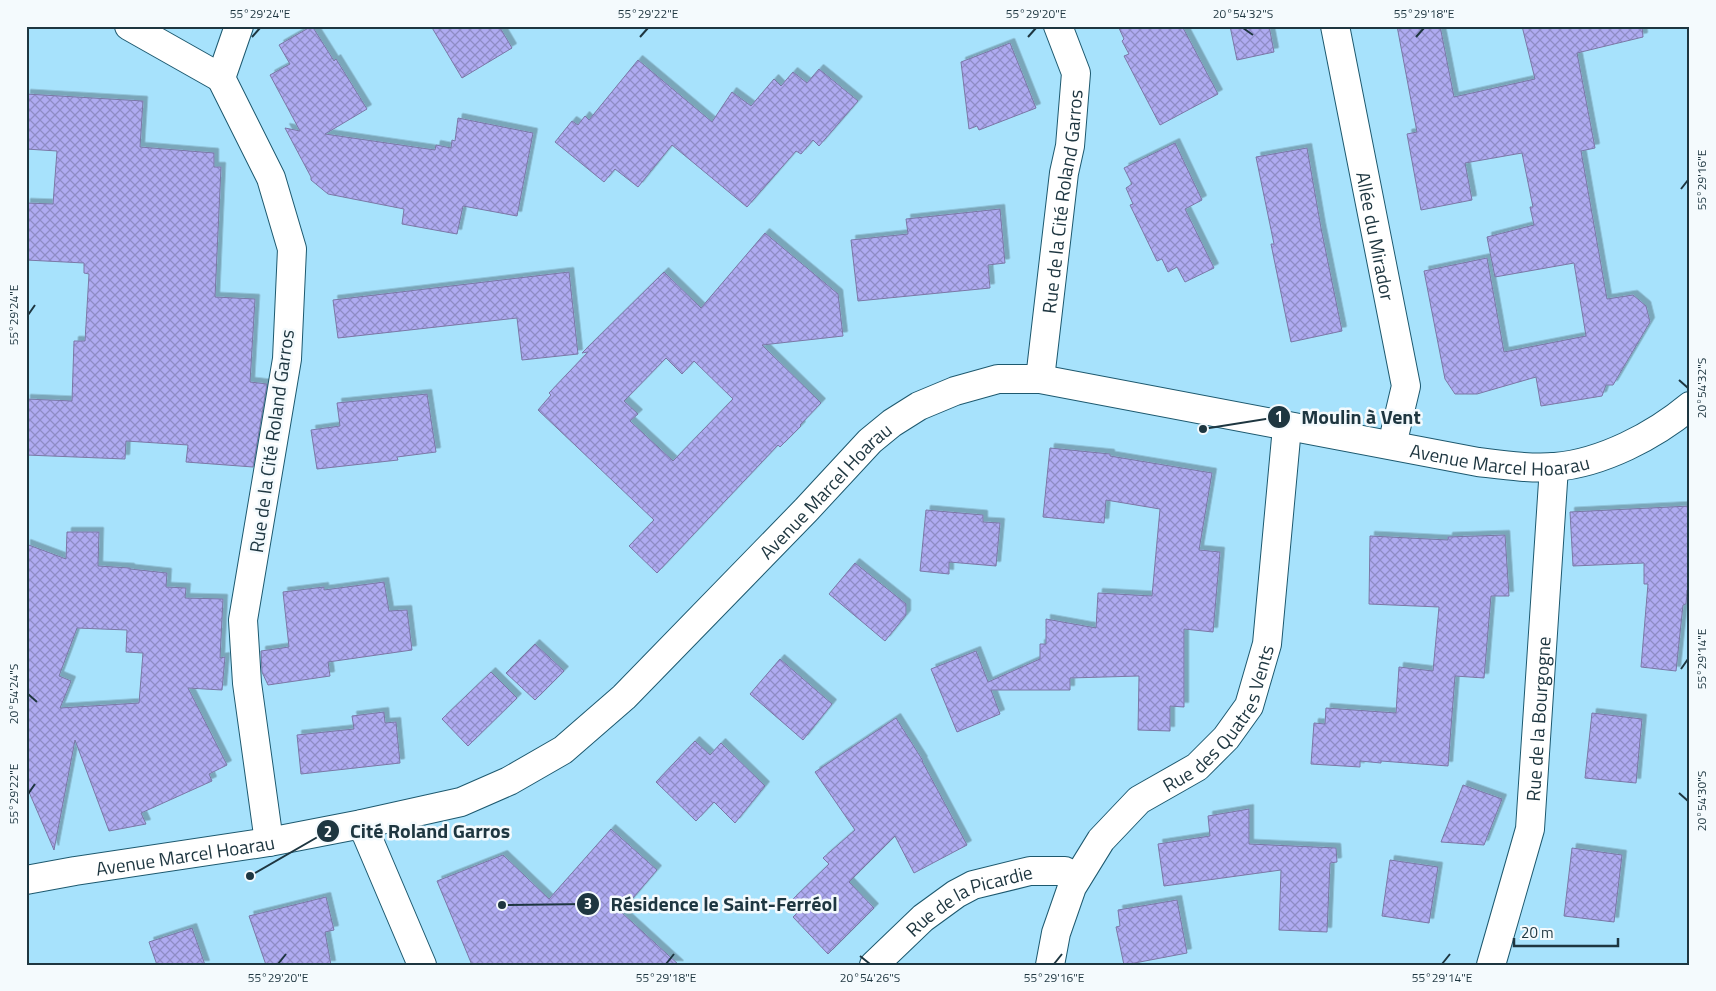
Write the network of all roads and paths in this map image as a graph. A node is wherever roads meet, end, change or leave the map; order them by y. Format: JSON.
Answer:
{"nodes":[{"id":1,"x":130,"y":26,"type":"edge"},
{"id":2,"x":239,"y":26,"type":"edge"},
{"id":3,"x":1058,"y":26,"type":"edge"},
{"id":4,"x":1335,"y":26,"type":"edge"},
{"id":5,"x":221,"y":78,"type":"junction"},
{"id":6,"x":1040,"y":379,"type":"junction"},
{"id":7,"x":1690,"y":406,"type":"edge"},
{"id":8,"x":1286,"y":427,"type":"junction"},
{"id":9,"x":1392,"y":445,"type":"junction"},
{"id":10,"x":1554,"y":467,"type":"junction"},
{"id":11,"x":362,"y":824,"type":"junction"},
{"id":12,"x":269,"y":842,"type":"junction"},
{"id":13,"x":1077,"y":878,"type":"junction"},
{"id":14,"x":26,"y":880,"type":"edge"},
{"id":15,"x":422,"y":965,"type":"edge"},
{"id":16,"x":874,"y":965,"type":"edge"},
{"id":17,"x":1050,"y":965,"type":"edge"},
{"id":18,"x":1491,"y":965,"type":"edge"}],
"edges":[{"from":1,"to":5,"type":"street"},
{"from":2,"to":5,"type":"street"},
{"from":3,"to":6,"type":"street","name":"Rue de la Cité Roland Garros"},
{"from":4,"to":9,"type":"street","name":"Allée du Mirador"},
{"from":5,"to":12,"type":"street","name":"Rue de la Cité Roland Garros"},
{"from":6,"to":8,"type":"street","name":"Avenue Marcel Hoarau"},
{"from":6,"to":11,"type":"street","name":"Avenue Marcel Hoarau"},
{"from":7,"to":10,"type":"street","name":"Avenue Marcel Hoarau"},
{"from":8,"to":9,"type":"street","name":"Avenue Marcel Hoarau"},
{"from":8,"to":13,"type":"street","name":"Rue des Quatres Vents"},
{"from":9,"to":10,"type":"street","name":"Avenue Marcel Hoarau"},
{"from":10,"to":18,"type":"street","name":"Rue de la Bourgogne"},
{"from":11,"to":12,"type":"street","name":"Avenue Marcel Hoarau"},
{"from":11,"to":15,"type":"street"},
{"from":12,"to":14,"type":"street","name":"Avenue Marcel Hoarau"},
{"from":13,"to":16,"type":"street","name":"Rue de la Picardie"},
{"from":13,"to":17,"type":"street","name":"Rue des Quatres Vents"}]}
